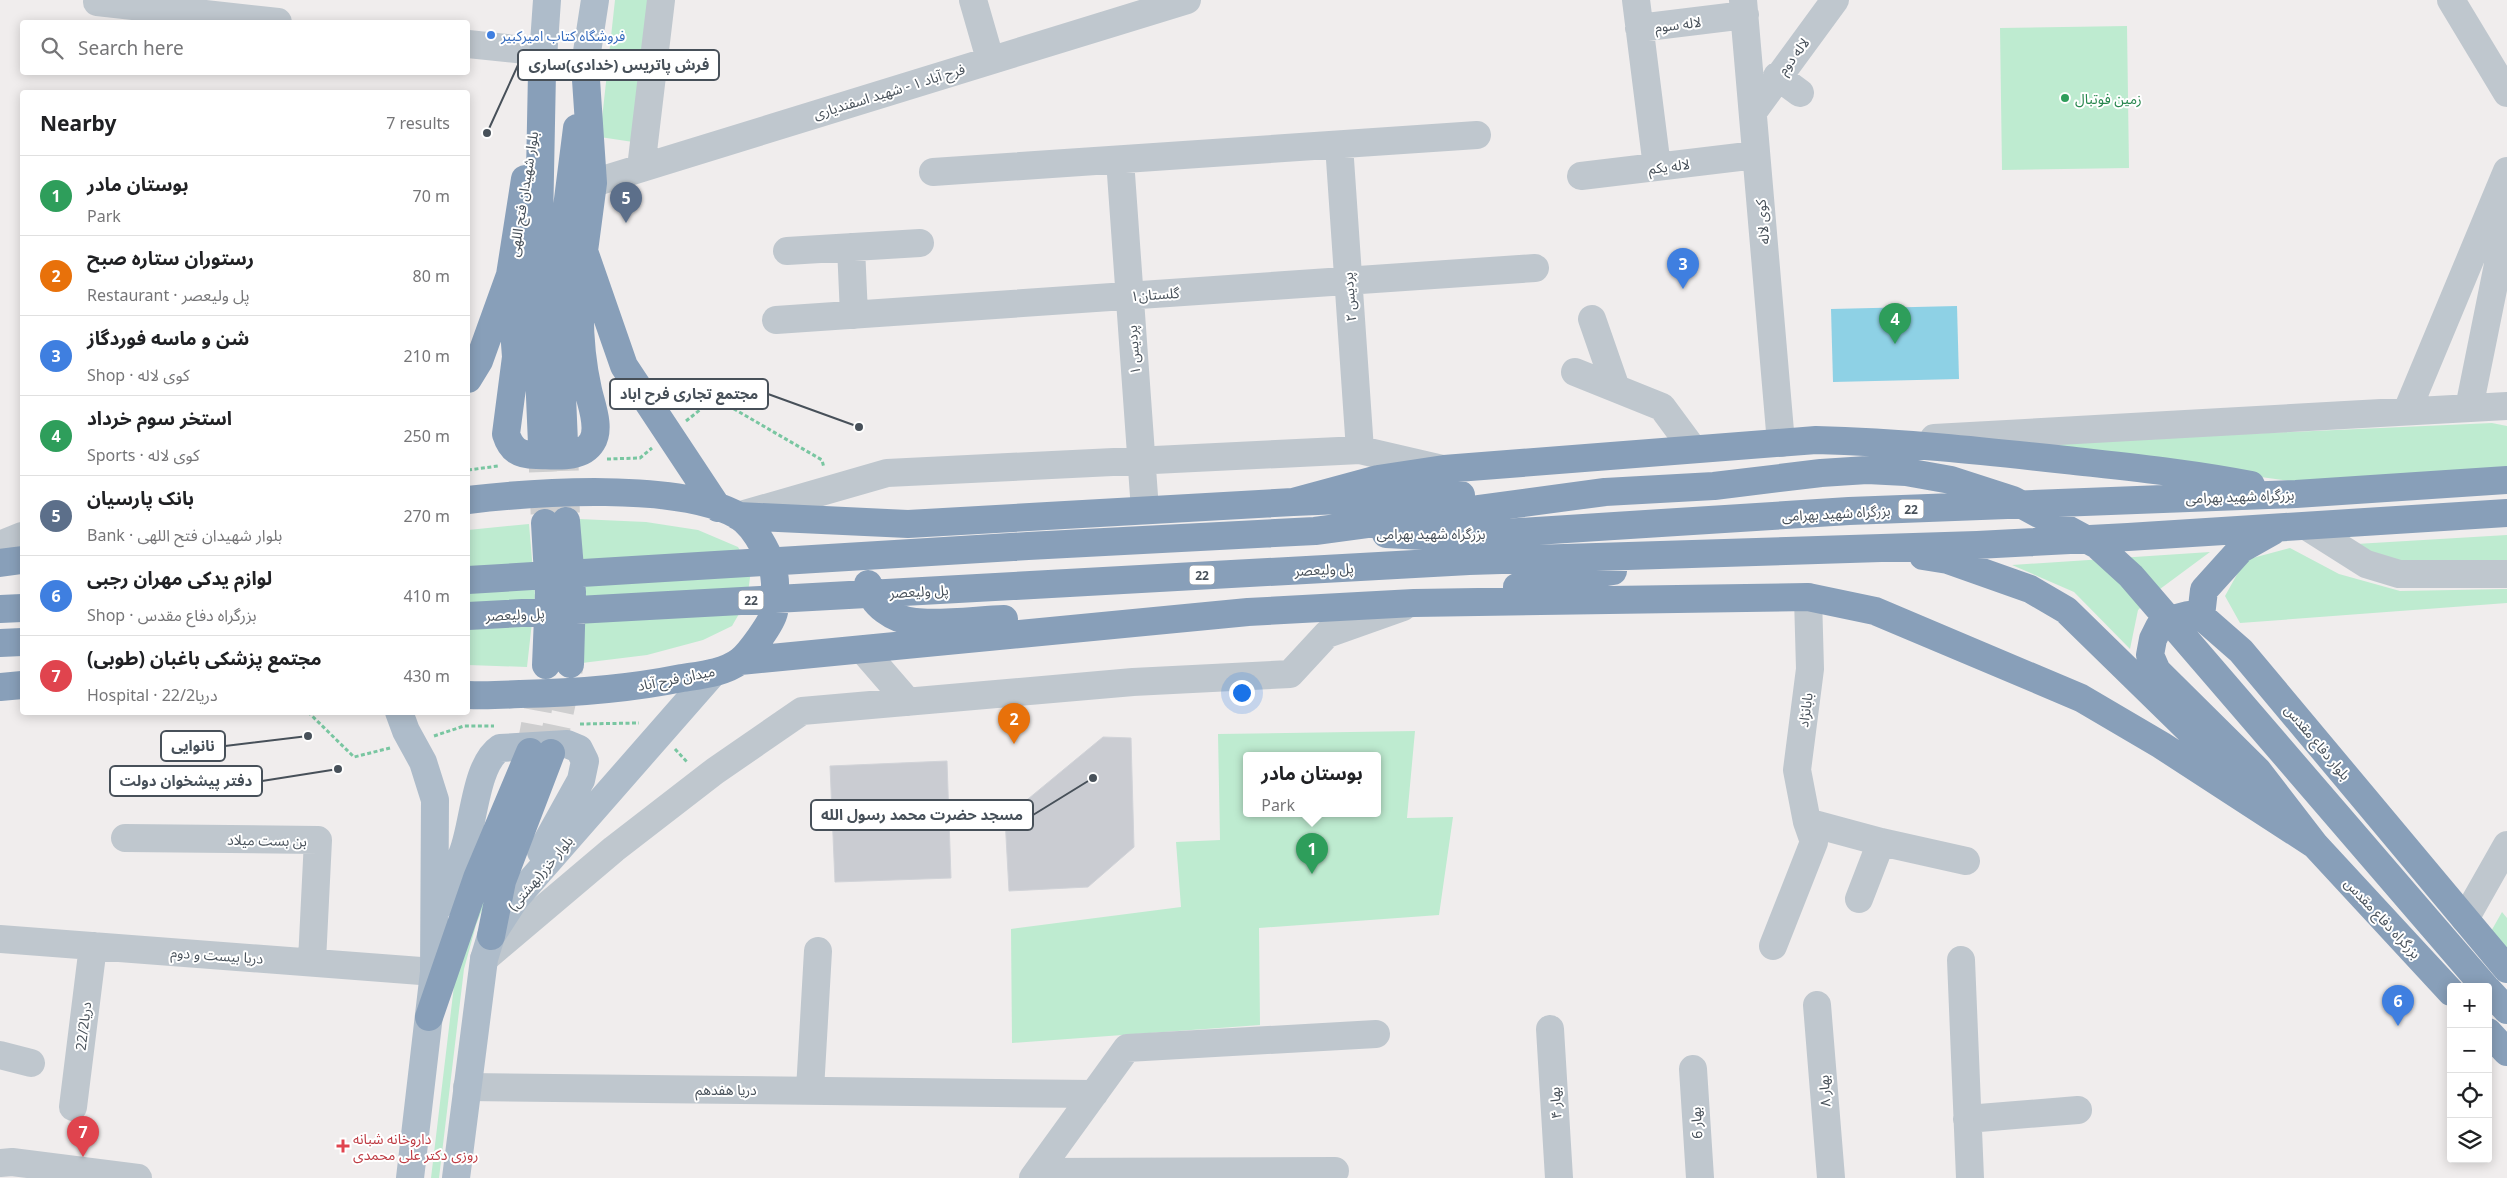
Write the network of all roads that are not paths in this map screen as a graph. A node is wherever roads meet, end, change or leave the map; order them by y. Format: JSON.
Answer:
{"nodes":[{"id":1,"x":547,"y":0,"type":"edge"},
{"id":2,"x":595,"y":0,"type":"edge"},
{"id":3,"x":661,"y":0,"type":"edge"},
{"id":4,"x":973,"y":0,"type":"edge"},
{"id":5,"x":1187,"y":0,"type":"edge"},
{"id":6,"x":1636,"y":0,"type":"edge"},
{"id":7,"x":1835,"y":0,"type":"edge"},
{"id":8,"x":2450,"y":0,"type":"edge"},
{"id":9,"x":97,"y":2,"type":"dead end"},
{"id":10,"x":1744,"y":8,"type":"edge"},
{"id":11,"x":260,"y":20,"type":"edge"},
{"id":12,"x":1639,"y":28,"type":"junction"},
{"id":13,"x":470,"y":44,"type":"edge"},
{"id":14,"x":990,"y":59,"type":"junction"},
{"id":15,"x":543,"y":62,"type":"junction"},
{"id":16,"x":585,"y":65,"type":"junction"},
{"id":17,"x":1777,"y":76,"type":"junction"},
{"id":18,"x":1800,"y":93,"type":"dead end"},
{"id":19,"x":2507,"y":93,"type":"edge"},
{"id":20,"x":1753,"y":112,"type":"junction"},
{"id":21,"x":1477,"y":135,"type":"dead end"},
{"id":22,"x":1339,"y":145,"type":"junction"},
{"id":23,"x":1756,"y":155,"type":"junction"},
{"id":24,"x":1120,"y":160,"type":"junction"},
{"id":25,"x":1657,"y":167,"type":"junction"},
{"id":26,"x":641,"y":168,"type":"junction"},
{"id":27,"x":2507,"y":171,"type":"edge"},
{"id":28,"x":933,"y":172,"type":"dead end"},
{"id":29,"x":1581,"y":176,"type":"dead end"},
{"id":30,"x":593,"y":183,"type":"junction"},
{"id":31,"x":2507,"y":220,"type":"edge"},
{"id":32,"x":920,"y":242,"type":"dead end"},
{"id":33,"x":852,"y":247,"type":"junction"},
{"id":34,"x":584,"y":251,"type":"junction"},
{"id":35,"x":787,"y":251,"type":"dead end"},
{"id":36,"x":1535,"y":268,"type":"dead end"},
{"id":37,"x":510,"y":275,"type":"junction"},
{"id":38,"x":1348,"y":281,"type":"junction"},
{"id":39,"x":1130,"y":296,"type":"junction"},
{"id":40,"x":854,"y":315,"type":"junction"},
{"id":41,"x":776,"y":320,"type":"dead end"},
{"id":42,"x":1592,"y":320,"type":"dead end"},
{"id":43,"x":1575,"y":372,"type":"dead end"},
{"id":44,"x":470,"y":376,"type":"edge"},
{"id":45,"x":1616,"y":388,"type":"junction"},
{"id":46,"x":2507,"y":406,"type":"edge"},
{"id":47,"x":2469,"y":408,"type":"junction"},
{"id":48,"x":2406,"y":411,"type":"junction"},
{"id":49,"x":1876,"y":442,"type":"junction"},
{"id":50,"x":1781,"y":443,"type":"junction"},
{"id":51,"x":1693,"y":448,"type":"junction"},
{"id":52,"x":1360,"y":450,"type":"junction"},
{"id":53,"x":1141,"y":461,"type":"junction"},
{"id":54,"x":1444,"y":469,"type":"junction"},
{"id":55,"x":2507,"y":480,"type":"edge"},
{"id":56,"x":1605,"y":492,"type":"junction"},
{"id":57,"x":2296,"y":494,"type":"junction"},
{"id":58,"x":470,"y":500,"type":"edge"},
{"id":59,"x":1293,"y":502,"type":"junction"},
{"id":60,"x":1145,"y":510,"type":"junction"},
{"id":61,"x":728,"y":512,"type":"junction"},
{"id":62,"x":2507,"y":513,"type":"edge"},
{"id":63,"x":555,"y":522,"type":"tunnel mouth"},
{"id":64,"x":908,"y":524,"type":"junction"},
{"id":65,"x":2306,"y":526,"type":"junction"},
{"id":66,"x":2277,"y":529,"type":"junction"},
{"id":67,"x":1314,"y":531,"type":"junction"},
{"id":68,"x":20,"y":537,"type":"edge"},
{"id":69,"x":0,"y":545,"type":"edge"},
{"id":70,"x":1873,"y":547,"type":"junction"},
{"id":71,"x":1722,"y":554,"type":"junction"},
{"id":72,"x":20,"y":560,"type":"edge"},
{"id":73,"x":0,"y":563,"type":"edge"},
{"id":74,"x":1371,"y":566,"type":"joint"},
{"id":75,"x":2507,"y":574,"type":"edge"},
{"id":76,"x":470,"y":580,"type":"edge"},
{"id":77,"x":1808,"y":597,"type":"junction"},
{"id":78,"x":1414,"y":603,"type":"junction"},
{"id":79,"x":20,"y":608,"type":"edge"},
{"id":80,"x":0,"y":610,"type":"edge"},
{"id":81,"x":1248,"y":612,"type":"junction"},
{"id":82,"x":470,"y":616,"type":"edge"},
{"id":83,"x":2202,"y":616,"type":"junction"},
{"id":84,"x":20,"y":642,"type":"edge"},
{"id":85,"x":0,"y":643,"type":"edge"},
{"id":86,"x":863,"y":650,"type":"junction"},
{"id":87,"x":740,"y":661,"type":"junction"},
{"id":88,"x":558,"y":664,"type":"tunnel mouth"},
{"id":89,"x":713,"y":673,"type":"junction"},
{"id":90,"x":20,"y":685,"type":"edge"},
{"id":91,"x":0,"y":687,"type":"edge"},
{"id":92,"x":470,"y":695,"type":"edge"},
{"id":93,"x":908,"y":702,"type":"junction"},
{"id":94,"x":400,"y":715,"type":"edge"},
{"id":95,"x":1807,"y":822,"type":"junction"},
{"id":96,"x":125,"y":838,"type":"dead end"},
{"id":97,"x":1881,"y":842,"type":"junction"},
{"id":98,"x":2316,"y":845,"type":"junction"},
{"id":99,"x":2507,"y":845,"type":"edge"},
{"id":100,"x":1966,"y":861,"type":"dead end"},
{"id":101,"x":2500,"y":877,"type":"edge"},
{"id":102,"x":515,"y":899,"type":"junction"},
{"id":103,"x":1859,"y":899,"type":"dead end"},
{"id":104,"x":434,"y":916,"type":"junction"},
{"id":105,"x":2466,"y":919,"type":"junction"},
{"id":106,"x":0,"y":939,"type":"edge"},
{"id":107,"x":93,"y":946,"type":"junction"},
{"id":108,"x":1773,"y":946,"type":"dead end"},
{"id":109,"x":488,"y":948,"type":"junction"},
{"id":110,"x":818,"y":951,"type":"dead end"},
{"id":111,"x":1961,"y":960,"type":"dead end"},
{"id":112,"x":312,"y":961,"type":"junction"},
{"id":113,"x":2507,"y":969,"type":"edge"},
{"id":114,"x":434,"y":972,"type":"junction"},
{"id":115,"x":2482,"y":983,"type":"edge"},
{"id":116,"x":2447,"y":988,"type":"edge"},
{"id":117,"x":2492,"y":994,"type":"edge"},
{"id":118,"x":1818,"y":1005,"type":"dead end"},
{"id":119,"x":2507,"y":1010,"type":"edge"},
{"id":120,"x":429,"y":1017,"type":"junction"},
{"id":121,"x":1550,"y":1029,"type":"dead end"},
{"id":122,"x":1376,"y":1034,"type":"dead end"},
{"id":123,"x":0,"y":1056,"type":"edge"},
{"id":124,"x":31,"y":1062,"type":"dead end"},
{"id":125,"x":1693,"y":1069,"type":"dead end"},
{"id":126,"x":467,"y":1087,"type":"junction"},
{"id":127,"x":810,"y":1090,"type":"junction"},
{"id":128,"x":1094,"y":1094,"type":"junction"},
{"id":129,"x":73,"y":1107,"type":"dead end"},
{"id":130,"x":2078,"y":1110,"type":"dead end"},
{"id":131,"x":1967,"y":1120,"type":"junction"},
{"id":132,"x":0,"y":1164,"type":"edge"},
{"id":133,"x":1335,"y":1171,"type":"dead end"},
{"id":134,"x":1036,"y":1175,"type":"edge"},
{"id":135,"x":138,"y":1178,"type":"edge"},
{"id":136,"x":410,"y":1178,"type":"edge"},
{"id":137,"x":456,"y":1178,"type":"edge"},
{"id":138,"x":1559,"y":1178,"type":"edge"},
{"id":139,"x":1700,"y":1178,"type":"edge"},
{"id":140,"x":1831,"y":1178,"type":"edge"},
{"id":141,"x":1970,"y":1178,"type":"edge"}],
"edges":[{"from":1,"to":15,"type":"main road","name":"بلوار شهیدان فتح اللهی"},
{"from":2,"to":16,"type":"main road"},
{"from":3,"to":26,"type":"street"},
{"from":4,"to":14,"type":"street"},
{"from":5,"to":14,"type":"street","name":"فرح آباد ۱ - شهید اسفندیاری"},
{"from":6,"to":12,"type":"street","name":"لاله سوم"},
{"from":7,"to":17,"type":"street","name":"لاله دوم"},
{"from":8,"to":19,"type":"street"},
{"from":9,"to":11,"type":"street"},
{"from":10,"to":12,"type":"street","name":"لاله سوم"},
{"from":10,"to":20,"type":"street","name":"کوی لاله"},
{"from":12,"to":25,"type":"street"},
{"from":13,"to":15,"type":"street"},
{"from":14,"to":26,"type":"street","name":"فرح آباد ۱ - شهید اسفندیاری"},
{"from":15,"to":16,"type":"highway"},
{"from":15,"to":37,"type":"highway","name":"بلوار شهیدان فتح اللهی"},
{"from":16,"to":30,"type":"highway"},
{"from":17,"to":18,"type":"street"},
{"from":17,"to":20,"type":"street","name":"لاله دوم"},
{"from":20,"to":23,"type":"street","name":"کوی لاله"},
{"from":21,"to":22,"type":"street"},
{"from":22,"to":24,"type":"street"},
{"from":22,"to":38,"type":"street","name":"پردیس ۲"},
{"from":23,"to":25,"type":"street","name":"لاله یکم"},
{"from":23,"to":50,"type":"street","name":"کوی لاله"},
{"from":24,"to":28,"type":"street"},
{"from":24,"to":39,"type":"street","name":"پردیس ۱"},
{"from":25,"to":29,"type":"street","name":"لاله یکم"},
{"from":26,"to":30,"type":"street","name":"فرح آباد ۱ - شهید اسفندیاری"},
{"from":27,"to":48,"type":"street"},
{"from":30,"to":34,"type":"highway"},
{"from":31,"to":47,"type":"street"},
{"from":32,"to":33,"type":"street"},
{"from":33,"to":35,"type":"street"},
{"from":33,"to":40,"type":"street"},
{"from":34,"to":37,"type":"highway"},
{"from":34,"to":61,"type":"highway"},
{"from":36,"to":38,"type":"street","name":"گلستان۱"},
{"from":37,"to":44,"type":"highway","name":"بلوار شهیدان فتح اللهی"},
{"from":38,"to":39,"type":"street","name":"گلستان۱"},
{"from":38,"to":52,"type":"street","name":"پردیس ۲"},
{"from":39,"to":40,"type":"street","name":"گلستان۱"},
{"from":39,"to":53,"type":"street","name":"پردیس ۱"},
{"from":40,"to":41,"type":"street","name":"گلستان۱"},
{"from":42,"to":45,"type":"street"},
{"from":43,"to":45,"type":"street"},
{"from":45,"to":51,"type":"street"},
{"from":46,"to":47,"type":"street"},
{"from":47,"to":48,"type":"street"},
{"from":48,"to":49,"type":"street"},
{"from":49,"to":50,"type":"highway"},
{"from":49,"to":57,"type":"highway"},
{"from":50,"to":51,"type":"highway"},
{"from":51,"to":54,"type":"highway"},
{"from":52,"to":53,"type":"street"},
{"from":52,"to":54,"type":"street"},
{"from":53,"to":60,"type":"street","name":"پردیس ۱"},
{"from":53,"to":61,"type":"street"},
{"from":54,"to":59,"type":"highway"},
{"from":55,"to":57,"type":"highway","name":"بزرگراه شهید بهرامی","number":"22"},
{"from":56,"to":59,"type":"highway"},
{"from":56,"to":67,"type":"highway"},
{"from":56,"to":115,"type":"highway"},
{"from":57,"to":67,"type":"highway","name":"بزرگراه شهید بهرامی","number":"22"},
{"from":58,"to":61,"type":"highway","name":"میدان فرح آباد"},
{"from":59,"to":60,"type":"highway"},
{"from":60,"to":64,"type":"highway"},
{"from":61,"to":64,"type":"highway"},
{"from":61,"to":87,"type":"highway","name":"میدان فرح آباد"},
{"from":62,"to":65,"type":"highway","name":"بزرگراه شهید بهرامی","number":"22"},
{"from":63,"to":88,"type":"highway"},
{"from":64,"to":81,"type":"highway"},
{"from":65,"to":66,"type":"highway","name":"بزرگراه شهید بهرامی","number":"22"},
{"from":65,"to":75,"type":"street"},
{"from":66,"to":70,"type":"highway","name":"بزرگراه شهید بهرامی","number":"22"},
{"from":66,"to":83,"type":"highway"},
{"from":67,"to":76,"type":"highway","number":"22"},
{"from":68,"to":69,"type":"street"},
{"from":70,"to":71,"type":"highway","name":"بزرگراه شهید بهرامی","number":"22"},
{"from":70,"to":98,"type":"highway"},
{"from":71,"to":74,"type":"highway","name":"بزرگراه شهید بهرامی","number":"22"},
{"from":71,"to":78,"type":"highway"},
{"from":72,"to":73,"type":"highway"},
{"from":74,"to":82,"type":"highway","name":"پل ولیعصر","number":"22"},
{"from":77,"to":78,"type":"highway"},
{"from":77,"to":95,"type":"street","name":"بابانژاد"},
{"from":77,"to":98,"type":"highway"},
{"from":78,"to":81,"type":"highway"},
{"from":78,"to":93,"type":"street"},
{"from":79,"to":80,"type":"highway"},
{"from":81,"to":86,"type":"highway"},
{"from":83,"to":98,"type":"highway"},
{"from":83,"to":105,"type":"highway","name":"بلوار دفاع مقدس"},
{"from":84,"to":85,"type":"highway"},
{"from":86,"to":87,"type":"highway"},
{"from":86,"to":93,"type":"street"},
{"from":87,"to":89,"type":"highway","name":"میدان فرح آباد"},
{"from":89,"to":92,"type":"highway","name":"میدان فرح آباد"},
{"from":89,"to":102,"type":"main road","name":"بلوار خزر(بهشتی)"},
{"from":90,"to":91,"type":"highway"},
{"from":93,"to":109,"type":"street"},
{"from":94,"to":104,"type":"main road"},
{"from":95,"to":97,"type":"street"},
{"from":95,"to":108,"type":"street","name":"بابانژاد"},
{"from":96,"to":112,"type":"street","name":"بن بست میلاد"},
{"from":97,"to":100,"type":"street"},
{"from":97,"to":103,"type":"street"},
{"from":98,"to":116,"type":"highway","name":"بزرگراه دفاع مقدس"},
{"from":99,"to":101,"type":"street"},
{"from":101,"to":105,"type":"street"},
{"from":102,"to":104,"type":"main road"},
{"from":102,"to":109,"type":"main road","name":"بلوار خزر(بهشتی)"},
{"from":104,"to":114,"type":"main road"},
{"from":105,"to":113,"type":"highway","name":"بلوار دفاع مقدس"},
{"from":106,"to":107,"type":"street","name":"دریا بیست و دوم"},
{"from":107,"to":112,"type":"street","name":"دریا بیست و دوم"},
{"from":107,"to":129,"type":"street","name":"دریا22/2"},
{"from":109,"to":120,"type":"highway"},
{"from":109,"to":126,"type":"main road","name":"بلوار خزر(بهشتی)"},
{"from":110,"to":127,"type":"street"},
{"from":111,"to":131,"type":"street"},
{"from":112,"to":114,"type":"street","name":"دریا بیست و دوم"},
{"from":114,"to":120,"type":"main road"},
{"from":117,"to":119,"type":"highway"},
{"from":118,"to":140,"type":"street","name":"بهار ۸"},
{"from":120,"to":136,"type":"main road"},
{"from":121,"to":138,"type":"street","name":"بهار ۴"},
{"from":122,"to":128,"type":"street"},
{"from":123,"to":124,"type":"street"},
{"from":125,"to":139,"type":"street","name":"بهار 6"},
{"from":126,"to":127,"type":"street","name":"دریا هفدهم"},
{"from":126,"to":137,"type":"main road","name":"بلوار خزر(بهشتی)"},
{"from":127,"to":128,"type":"street","name":"دریا هفدهم"},
{"from":128,"to":134,"type":"street"},
{"from":130,"to":131,"type":"street"},
{"from":131,"to":141,"type":"street"},
{"from":132,"to":135,"type":"street"},
{"from":133,"to":134,"type":"street"}]}
